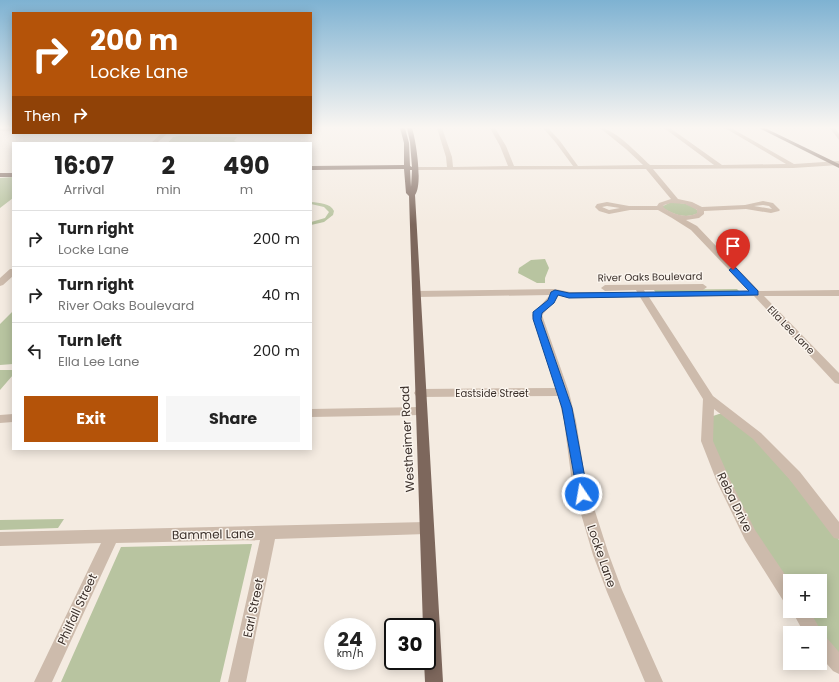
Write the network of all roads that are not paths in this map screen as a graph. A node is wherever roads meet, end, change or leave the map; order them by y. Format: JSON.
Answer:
{"nodes":[{"id":1,"x":406,"y":160,"type":"edge"},
{"id":2,"x":414,"y":160,"type":"edge"},
{"id":3,"x":449,"y":160,"type":"edge"},
{"id":4,"x":509,"y":160,"type":"edge"},
{"id":5,"x":571,"y":160,"type":"edge"},
{"id":6,"x":640,"y":160,"type":"edge"},
{"id":7,"x":711,"y":160,"type":"edge"},
{"id":8,"x":782,"y":160,"type":"edge"},
{"id":9,"x":837,"y":164,"type":"edge"},
{"id":10,"x":793,"y":166,"type":"junction"},
{"id":11,"x":648,"y":167,"type":"junction"},
{"id":12,"x":721,"y":167,"type":"junction"},
{"id":13,"x":312,"y":168,"type":"edge"},
{"id":14,"x":450,"y":168,"type":"junction"},
{"id":15,"x":512,"y":168,"type":"junction"},
{"id":16,"x":577,"y":168,"type":"junction"},
{"id":17,"x":333,"y":169,"type":"junction"},
{"id":18,"x":406,"y":169,"type":"junction"},
{"id":19,"x":414,"y":169,"type":"junction"},
{"id":20,"x":0,"y":171,"type":"edge"},
{"id":21,"x":12,"y":171,"type":"edge"},
{"id":22,"x":312,"y":172,"type":"edge"},
{"id":23,"x":0,"y":175,"type":"edge"},
{"id":24,"x":12,"y":175,"type":"edge"},
{"id":25,"x":412,"y":195,"type":"junction"},
{"id":26,"x":676,"y":201,"type":"junction"},
{"id":27,"x":746,"y":207,"type":"dead end"},
{"id":28,"x":629,"y":208,"type":"dead end"},
{"id":29,"x":660,"y":208,"type":"junction"},
{"id":30,"x":700,"y":209,"type":"junction"},
{"id":31,"x":673,"y":215,"type":"junction"},
{"id":32,"x":696,"y":217,"type":"junction"},
{"id":33,"x":694,"y":228,"type":"junction"},
{"id":34,"x":12,"y":272,"type":"edge"},
{"id":35,"x":0,"y":283,"type":"edge"},
{"id":36,"x":839,"y":286,"type":"edge"},
{"id":37,"x":752,"y":290,"type":"junction"},
{"id":38,"x":640,"y":291,"type":"junction"},
{"id":39,"x":557,"y":292,"type":"junction"},
{"id":40,"x":839,"y":293,"type":"edge"},
{"id":41,"x":416,"y":294,"type":"junction"},
{"id":42,"x":839,"y":380,"type":"edge"},
{"id":43,"x":563,"y":392,"type":"junction"},
{"id":44,"x":420,"y":393,"type":"junction"},
{"id":45,"x":709,"y":399,"type":"junction"},
{"id":46,"x":421,"y":411,"type":"junction"},
{"id":47,"x":312,"y":413,"type":"edge"},
{"id":48,"x":12,"y":418,"type":"edge"},
{"id":49,"x":0,"y":419,"type":"edge"},
{"id":50,"x":426,"y":528,"type":"junction"},
{"id":51,"x":269,"y":533,"type":"junction"},
{"id":52,"x":839,"y":533,"type":"edge"},
{"id":53,"x":112,"y":536,"type":"junction"},
{"id":54,"x":0,"y":539,"type":"edge"},
{"id":55,"x":783,"y":585,"type":"edge"},
{"id":56,"x":827,"y":651,"type":"edge"},
{"id":57,"x":839,"y":665,"type":"edge"},
{"id":58,"x":43,"y":682,"type":"edge"},
{"id":59,"x":237,"y":682,"type":"edge"},
{"id":60,"x":434,"y":682,"type":"edge"},
{"id":61,"x":654,"y":682,"type":"edge"}],
"edges":[{"from":1,"to":18,"type":"main road","name":"Westheimer Road"},
{"from":2,"to":19,"type":"main road","name":"Westheimer Road"},
{"from":3,"to":14,"type":"street"},
{"from":4,"to":15,"type":"street"},
{"from":5,"to":16,"type":"street"},
{"from":6,"to":11,"type":"street"},
{"from":7,"to":12,"type":"street"},
{"from":8,"to":10,"type":"street"},
{"from":9,"to":10,"type":"street"},
{"from":10,"to":12,"type":"street"},
{"from":11,"to":12,"type":"street"},
{"from":11,"to":16,"type":"street"},
{"from":11,"to":26,"type":"street"},
{"from":13,"to":17,"type":"main road"},
{"from":14,"to":15,"type":"street"},
{"from":14,"to":19,"type":"street"},
{"from":15,"to":16,"type":"street"},
{"from":17,"to":18,"type":"main road"},
{"from":17,"to":22,"type":"main road"},
{"from":18,"to":19,"type":"main road"},
{"from":18,"to":25,"type":"main road","name":"Westheimer Road"},
{"from":19,"to":25,"type":"main road","name":"Westheimer Road"},
{"from":20,"to":21,"type":"main road"},
{"from":23,"to":24,"type":"main road"},
{"from":25,"to":41,"type":"main road","name":"Westheimer Road"},
{"from":26,"to":29,"type":"street"},
{"from":26,"to":30,"type":"street"},
{"from":27,"to":30,"type":"street"},
{"from":28,"to":29,"type":"street"},
{"from":29,"to":31,"type":"street","name":"Ella Lee Lane"},
{"from":30,"to":32,"type":"street"},
{"from":31,"to":32,"type":"street"},
{"from":31,"to":33,"type":"street","name":"Ella Lee Lane"},
{"from":32,"to":33,"type":"street"},
{"from":33,"to":37,"type":"street","name":"Ella Lee Lane"},
{"from":34,"to":35,"type":"street"},
{"from":36,"to":37,"type":"street","name":"River Oaks Boulevard"},
{"from":37,"to":38,"type":"street","name":"River Oaks Boulevard"},
{"from":37,"to":40,"type":"street","name":"River Oaks Boulevard"},
{"from":37,"to":42,"type":"street","name":"Ella Lee Lane"},
{"from":38,"to":39,"type":"street","name":"River Oaks Boulevard"},
{"from":38,"to":45,"type":"street"},
{"from":39,"to":41,"type":"street","name":"River Oaks Boulevard"},
{"from":39,"to":43,"type":"street","name":"Locke Lane"},
{"from":41,"to":44,"type":"main road","name":"Westheimer Road"},
{"from":43,"to":44,"type":"street","name":"Eastside Street"},
{"from":43,"to":61,"type":"street","name":"Locke Lane"},
{"from":44,"to":46,"type":"main road","name":"Westheimer Road"},
{"from":45,"to":52,"type":"street"},
{"from":45,"to":55,"type":"street","name":"Reba Drive"},
{"from":46,"to":47,"type":"street"},
{"from":46,"to":50,"type":"main road","name":"Westheimer Road"},
{"from":48,"to":49,"type":"street"},
{"from":50,"to":51,"type":"street","name":"Bammel Lane"},
{"from":50,"to":60,"type":"main road","name":"Westheimer Road"},
{"from":51,"to":53,"type":"street","name":"Bammel Lane"},
{"from":51,"to":59,"type":"street","name":"Earl Street"},
{"from":53,"to":54,"type":"street","name":"Bammel Lane"},
{"from":53,"to":58,"type":"street","name":"Philfall Street"},
{"from":56,"to":57,"type":"street"}]}
